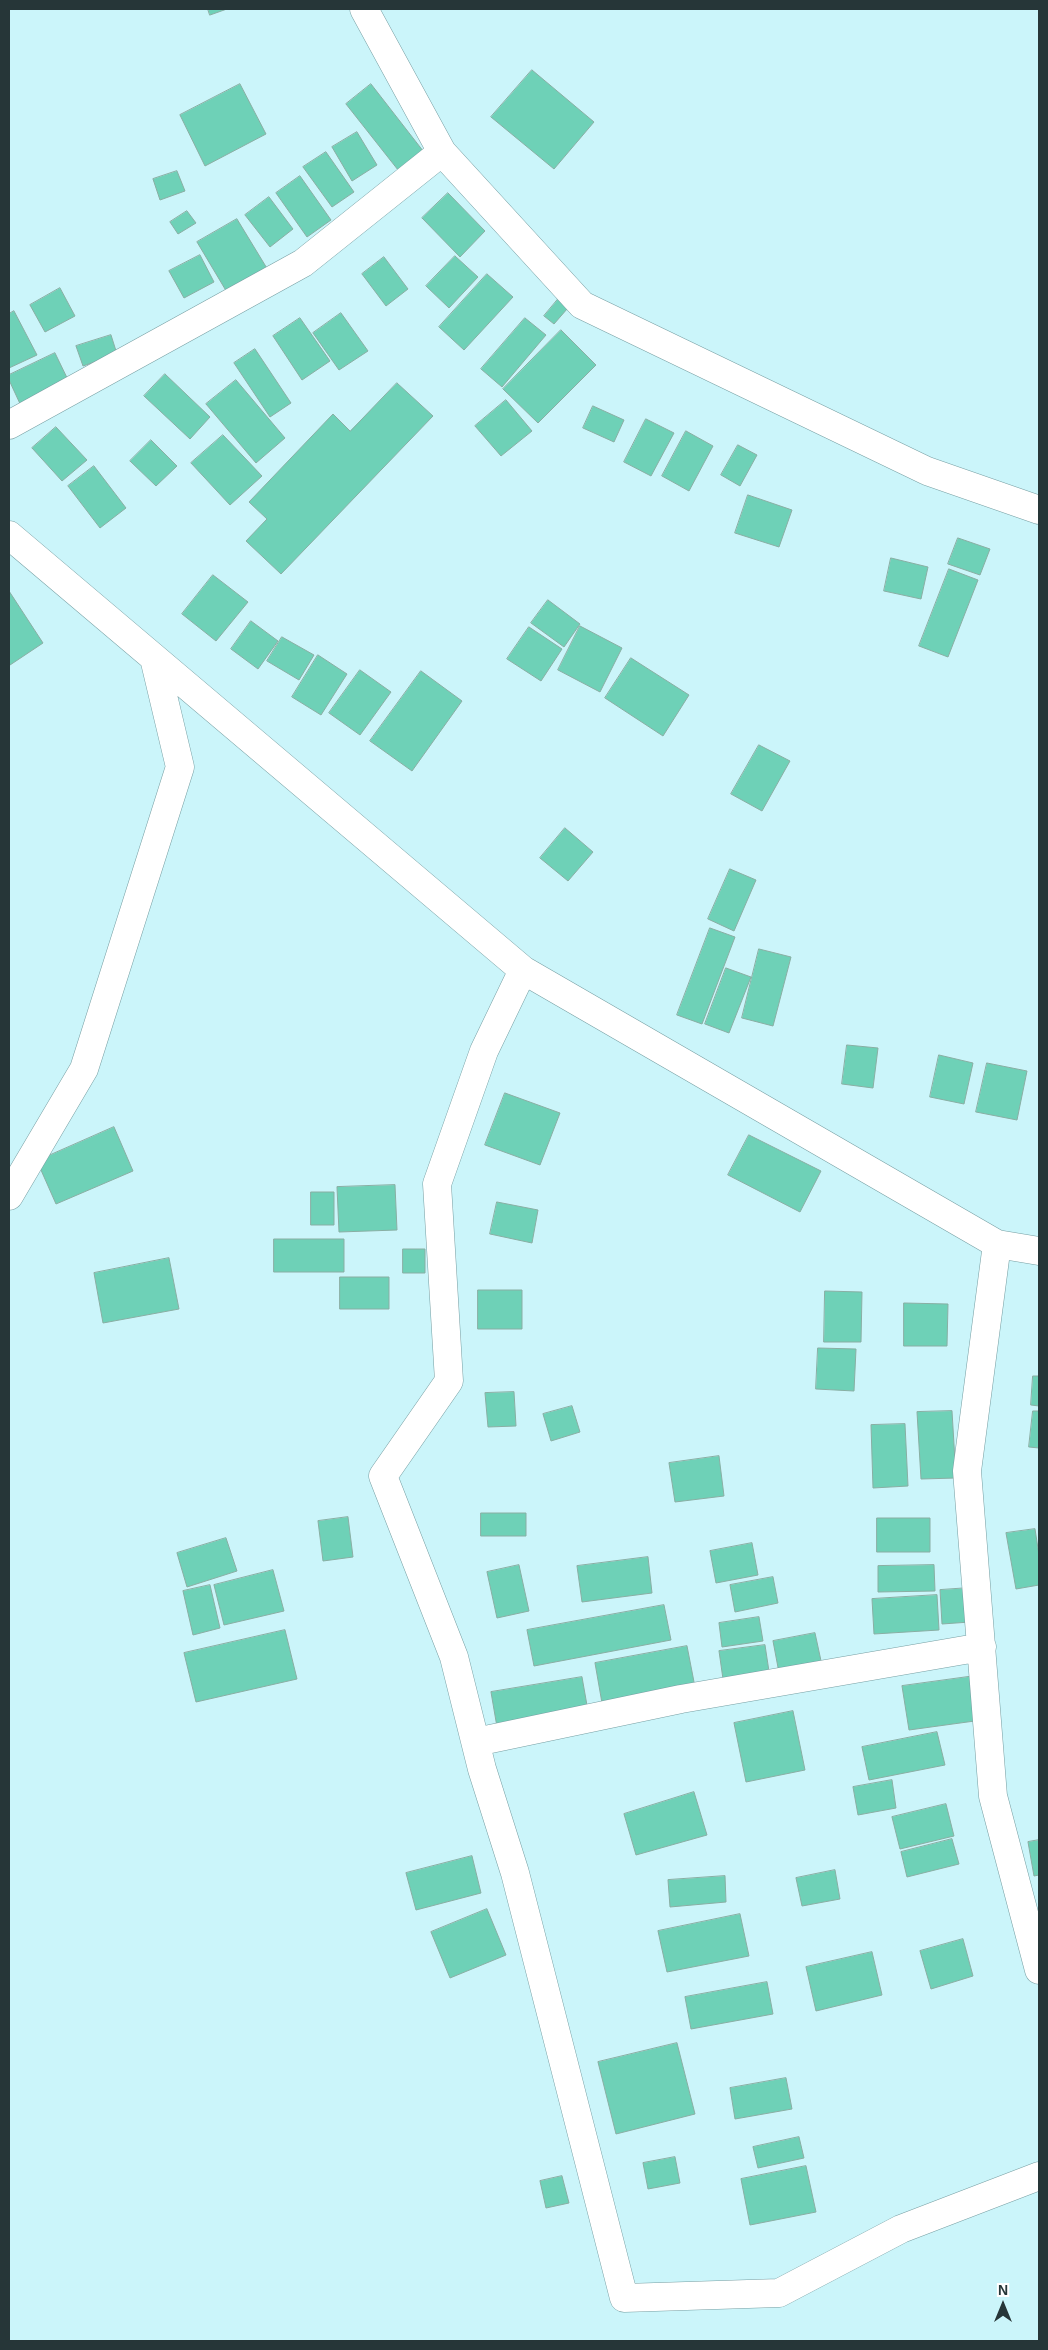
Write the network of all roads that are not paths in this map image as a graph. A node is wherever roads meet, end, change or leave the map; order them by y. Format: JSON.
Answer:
{"nodes":[{"id":1,"x":364,"y":9,"type":"edge"},
{"id":2,"x":442,"y":152,"type":"junction"},
{"id":3,"x":9,"y":425,"type":"edge"},
{"id":4,"x":1039,"y":510,"type":"edge"},
{"id":5,"x":9,"y":535,"type":"edge"},
{"id":6,"x":154,"y":658,"type":"junction"},
{"id":7,"x":523,"y":970,"type":"junction"},
{"id":8,"x":9,"y":1196,"type":"edge"},
{"id":9,"x":997,"y":1244,"type":"junction"},
{"id":10,"x":1039,"y":1251,"type":"edge"},
{"id":11,"x":982,"y":1647,"type":"junction"},
{"id":12,"x":476,"y":1742,"type":"junction"},
{"id":13,"x":1039,"y":1970,"type":"edge"},
{"id":14,"x":1039,"y":2176,"type":"edge"}],
"edges":[{"from":1,"to":2,"type":"street"},
{"from":2,"to":3,"type":"street"},
{"from":2,"to":4,"type":"street"},
{"from":5,"to":6,"type":"street"},
{"from":6,"to":7,"type":"street"},
{"from":6,"to":8,"type":"street"},
{"from":7,"to":9,"type":"street"},
{"from":7,"to":12,"type":"street"},
{"from":9,"to":10,"type":"street"},
{"from":9,"to":11,"type":"street"},
{"from":11,"to":12,"type":"street"},
{"from":11,"to":13,"type":"street"},
{"from":12,"to":14,"type":"street"}]}
